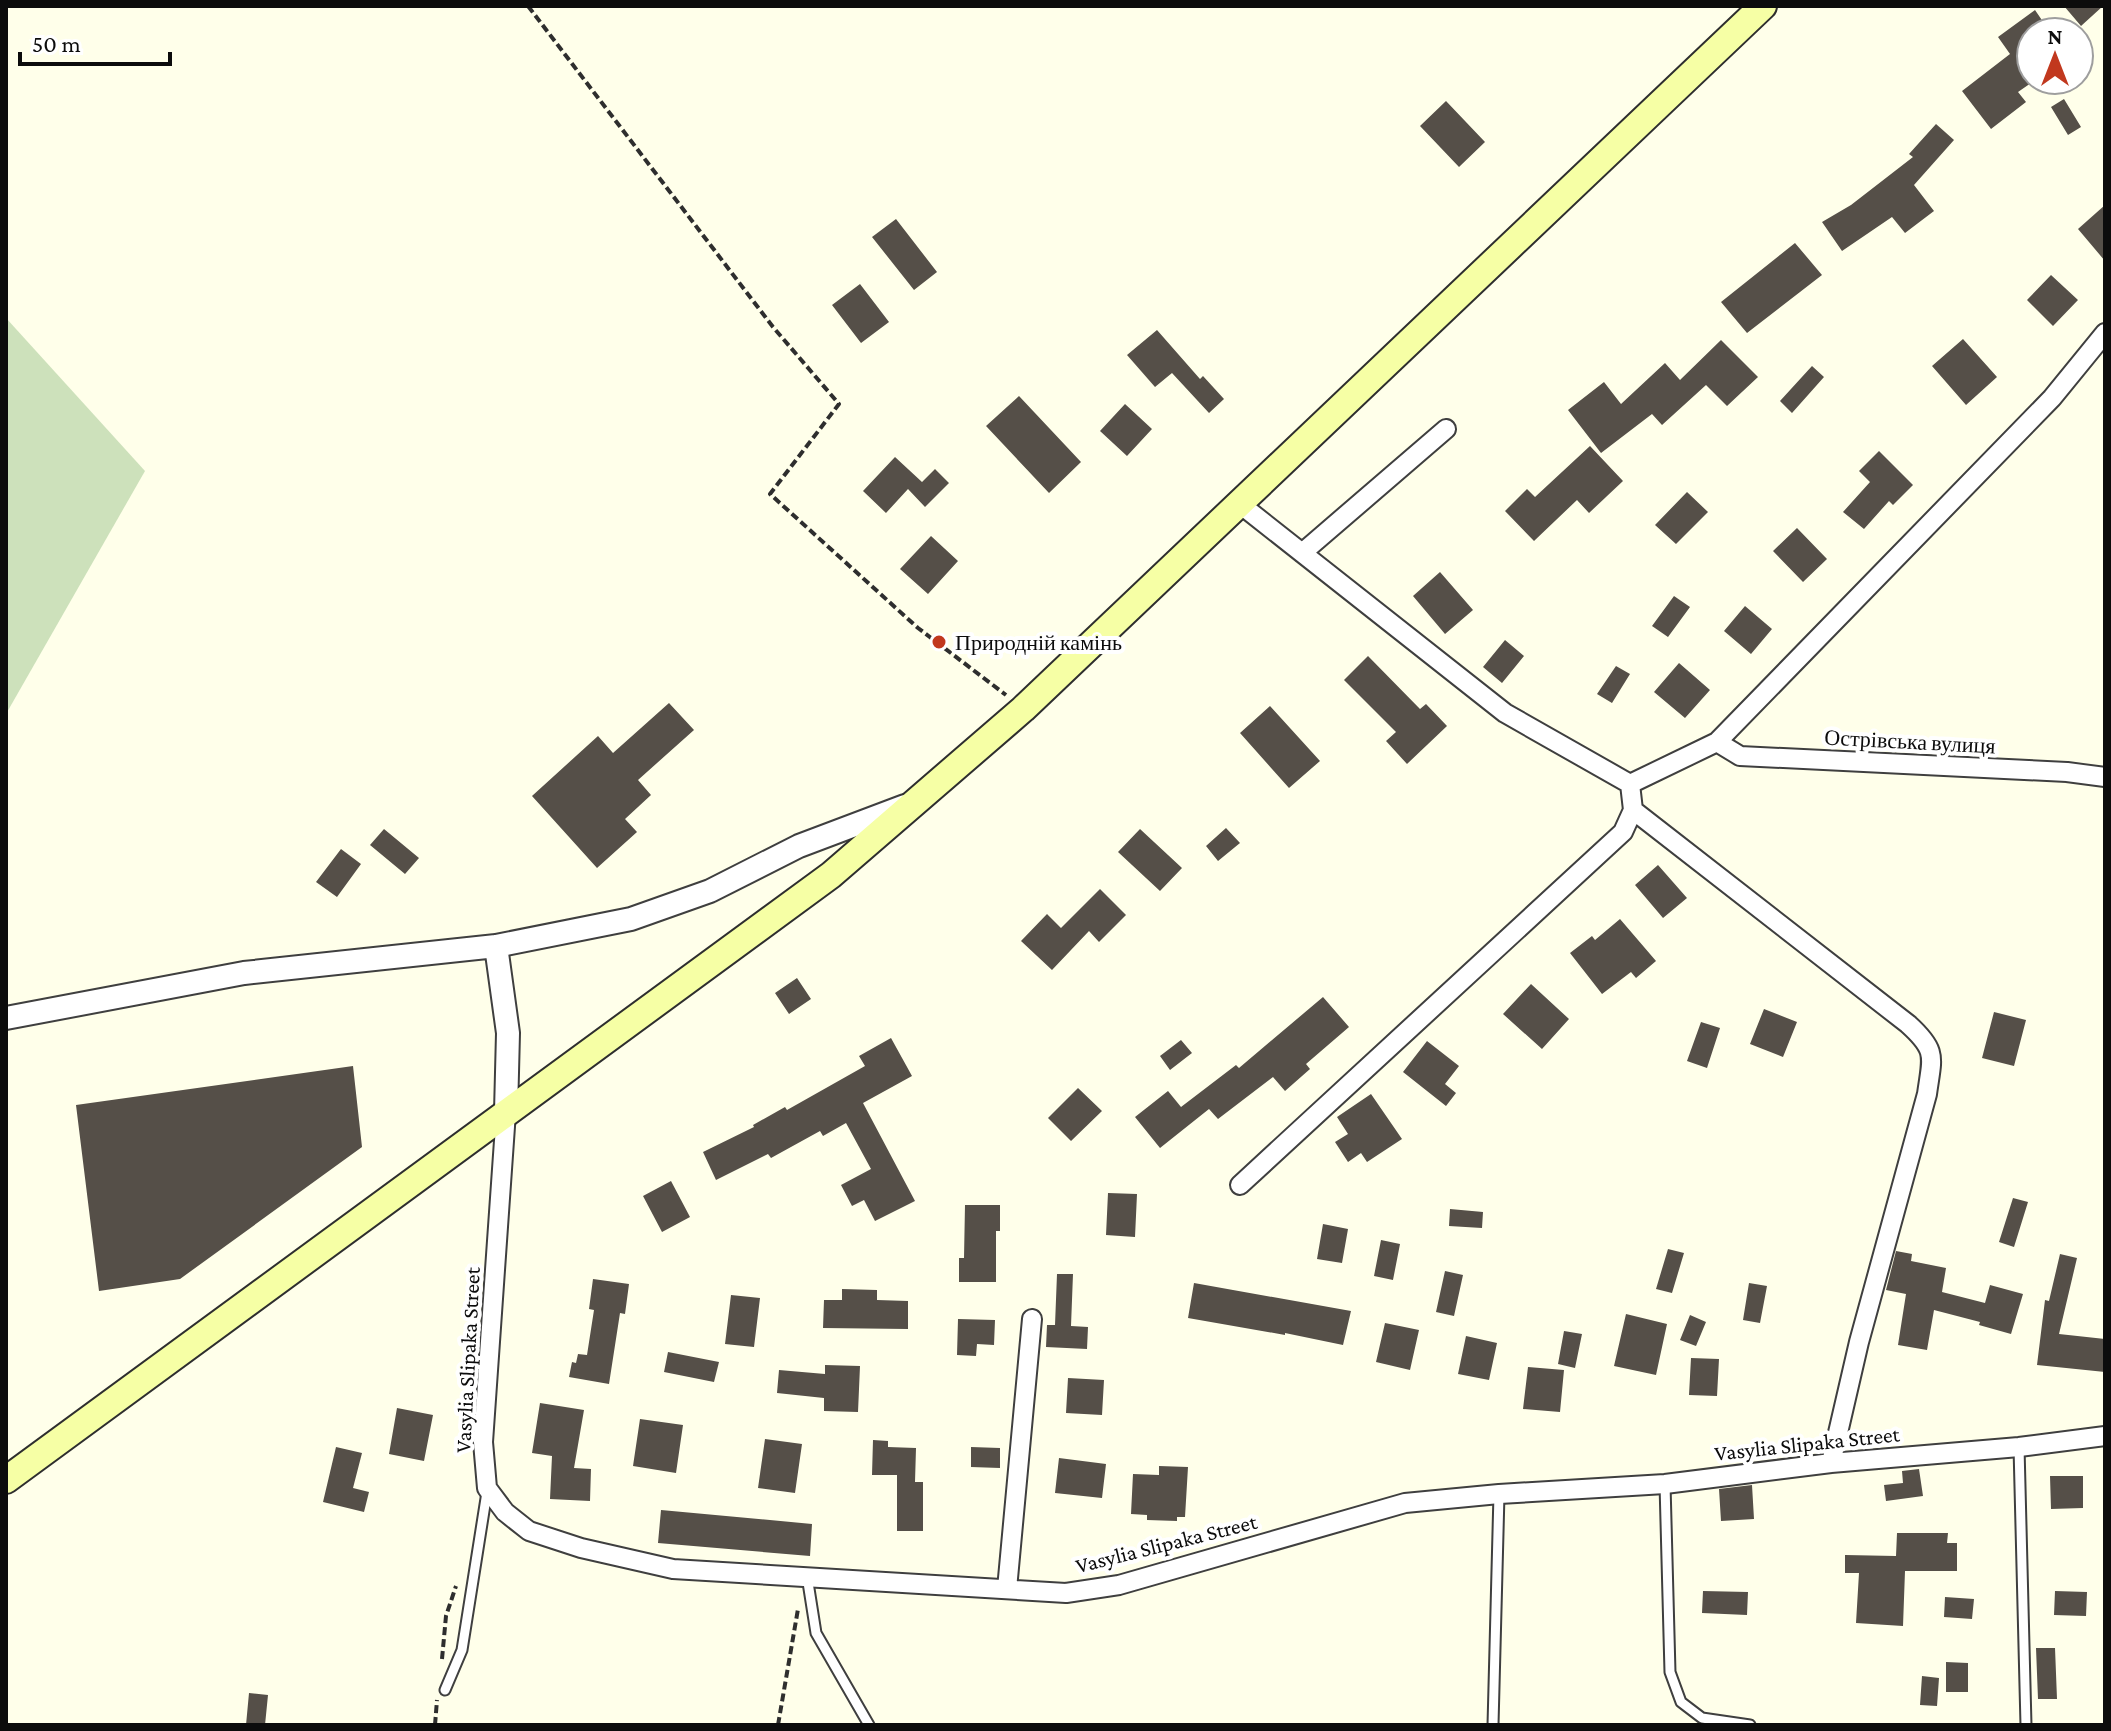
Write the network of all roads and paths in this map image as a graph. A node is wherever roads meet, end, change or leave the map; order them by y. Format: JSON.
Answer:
{"nodes":[{"id":1,"x":528,"y":6,"type":"edge"},
{"id":2,"x":1763,"y":6,"type":"edge"},
{"id":3,"x":2105,"y":333,"type":"edge"},
{"id":4,"x":1446,"y":429,"type":"dead end"},
{"id":5,"x":1240,"y":504,"type":"junction"},
{"id":6,"x":1302,"y":553,"type":"junction"},
{"id":7,"x":1023,"y":709,"type":"junction"},
{"id":8,"x":1717,"y":742,"type":"junction"},
{"id":9,"x":2105,"y":777,"type":"edge"},
{"id":10,"x":1630,"y":784,"type":"junction"},
{"id":11,"x":918,"y":801,"type":"junction"},
{"id":12,"x":1633,"y":810,"type":"junction"},
{"id":13,"x":496,"y":946,"type":"junction"},
{"id":14,"x":6,"y":1018,"type":"edge"},
{"id":15,"x":506,"y":1112,"type":"junction"},
{"id":16,"x":1240,"y":1185,"type":"dead end"},
{"id":17,"x":1032,"y":1319,"type":"dead end"},
{"id":18,"x":2105,"y":1436,"type":"edge"},
{"id":19,"x":2019,"y":1447,"type":"junction"},
{"id":20,"x":1831,"y":1463,"type":"junction"},
{"id":21,"x":6,"y":1480,"type":"edge"},
{"id":22,"x":1665,"y":1484,"type":"junction"},
{"id":23,"x":487,"y":1488,"type":"junction"},
{"id":24,"x":1499,"y":1494,"type":"junction"},
{"id":25,"x":807,"y":1576,"type":"junction"},
{"id":26,"x":1007,"y":1589,"type":"junction"},
{"id":27,"x":445,"y":1690,"type":"dead end"},
{"id":28,"x":778,"y":1725,"type":"edge"},
{"id":29,"x":869,"y":1725,"type":"edge"},
{"id":30,"x":1493,"y":1725,"type":"edge"},
{"id":31,"x":1750,"y":1725,"type":"edge"},
{"id":32,"x":2026,"y":1725,"type":"edge"}],
"edges":[{"from":1,"to":7,"type":"path"},
{"from":2,"to":5,"type":"main road"},
{"from":3,"to":8,"type":"street"},
{"from":4,"to":6,"type":"street"},
{"from":5,"to":6,"type":"street"},
{"from":5,"to":7,"type":"main road"},
{"from":6,"to":10,"type":"street"},
{"from":7,"to":11,"type":"main road"},
{"from":8,"to":9,"type":"street","name":"Острівська вулиця"},
{"from":8,"to":10,"type":"street"},
{"from":10,"to":12,"type":"street"},
{"from":11,"to":13,"type":"street"},
{"from":11,"to":15,"type":"main road"},
{"from":12,"to":16,"type":"street"},
{"from":12,"to":20,"type":"street"},
{"from":13,"to":14,"type":"street"},
{"from":13,"to":15,"type":"street"},
{"from":15,"to":21,"type":"main road"},
{"from":15,"to":23,"type":"street","name":"Vasylia Slipaka Street"},
{"from":17,"to":26,"type":"street"},
{"from":18,"to":19,"type":"street","name":"Vasylia Slipaka Street"},
{"from":19,"to":20,"type":"street","name":"Vasylia Slipaka Street"},
{"from":19,"to":32,"type":"lane"},
{"from":20,"to":22,"type":"street","name":"Vasylia Slipaka Street"},
{"from":22,"to":24,"type":"street","name":"Vasylia Slipaka Street"},
{"from":22,"to":31,"type":"lane"},
{"from":23,"to":25,"type":"street","name":"Vasylia Slipaka Street"},
{"from":23,"to":27,"type":"lane"},
{"from":24,"to":26,"type":"street","name":"Vasylia Slipaka Street"},
{"from":24,"to":30,"type":"lane"},
{"from":25,"to":26,"type":"street","name":"Vasylia Slipaka Street"},
{"from":25,"to":28,"type":"path"},
{"from":25,"to":29,"type":"lane"}]}
